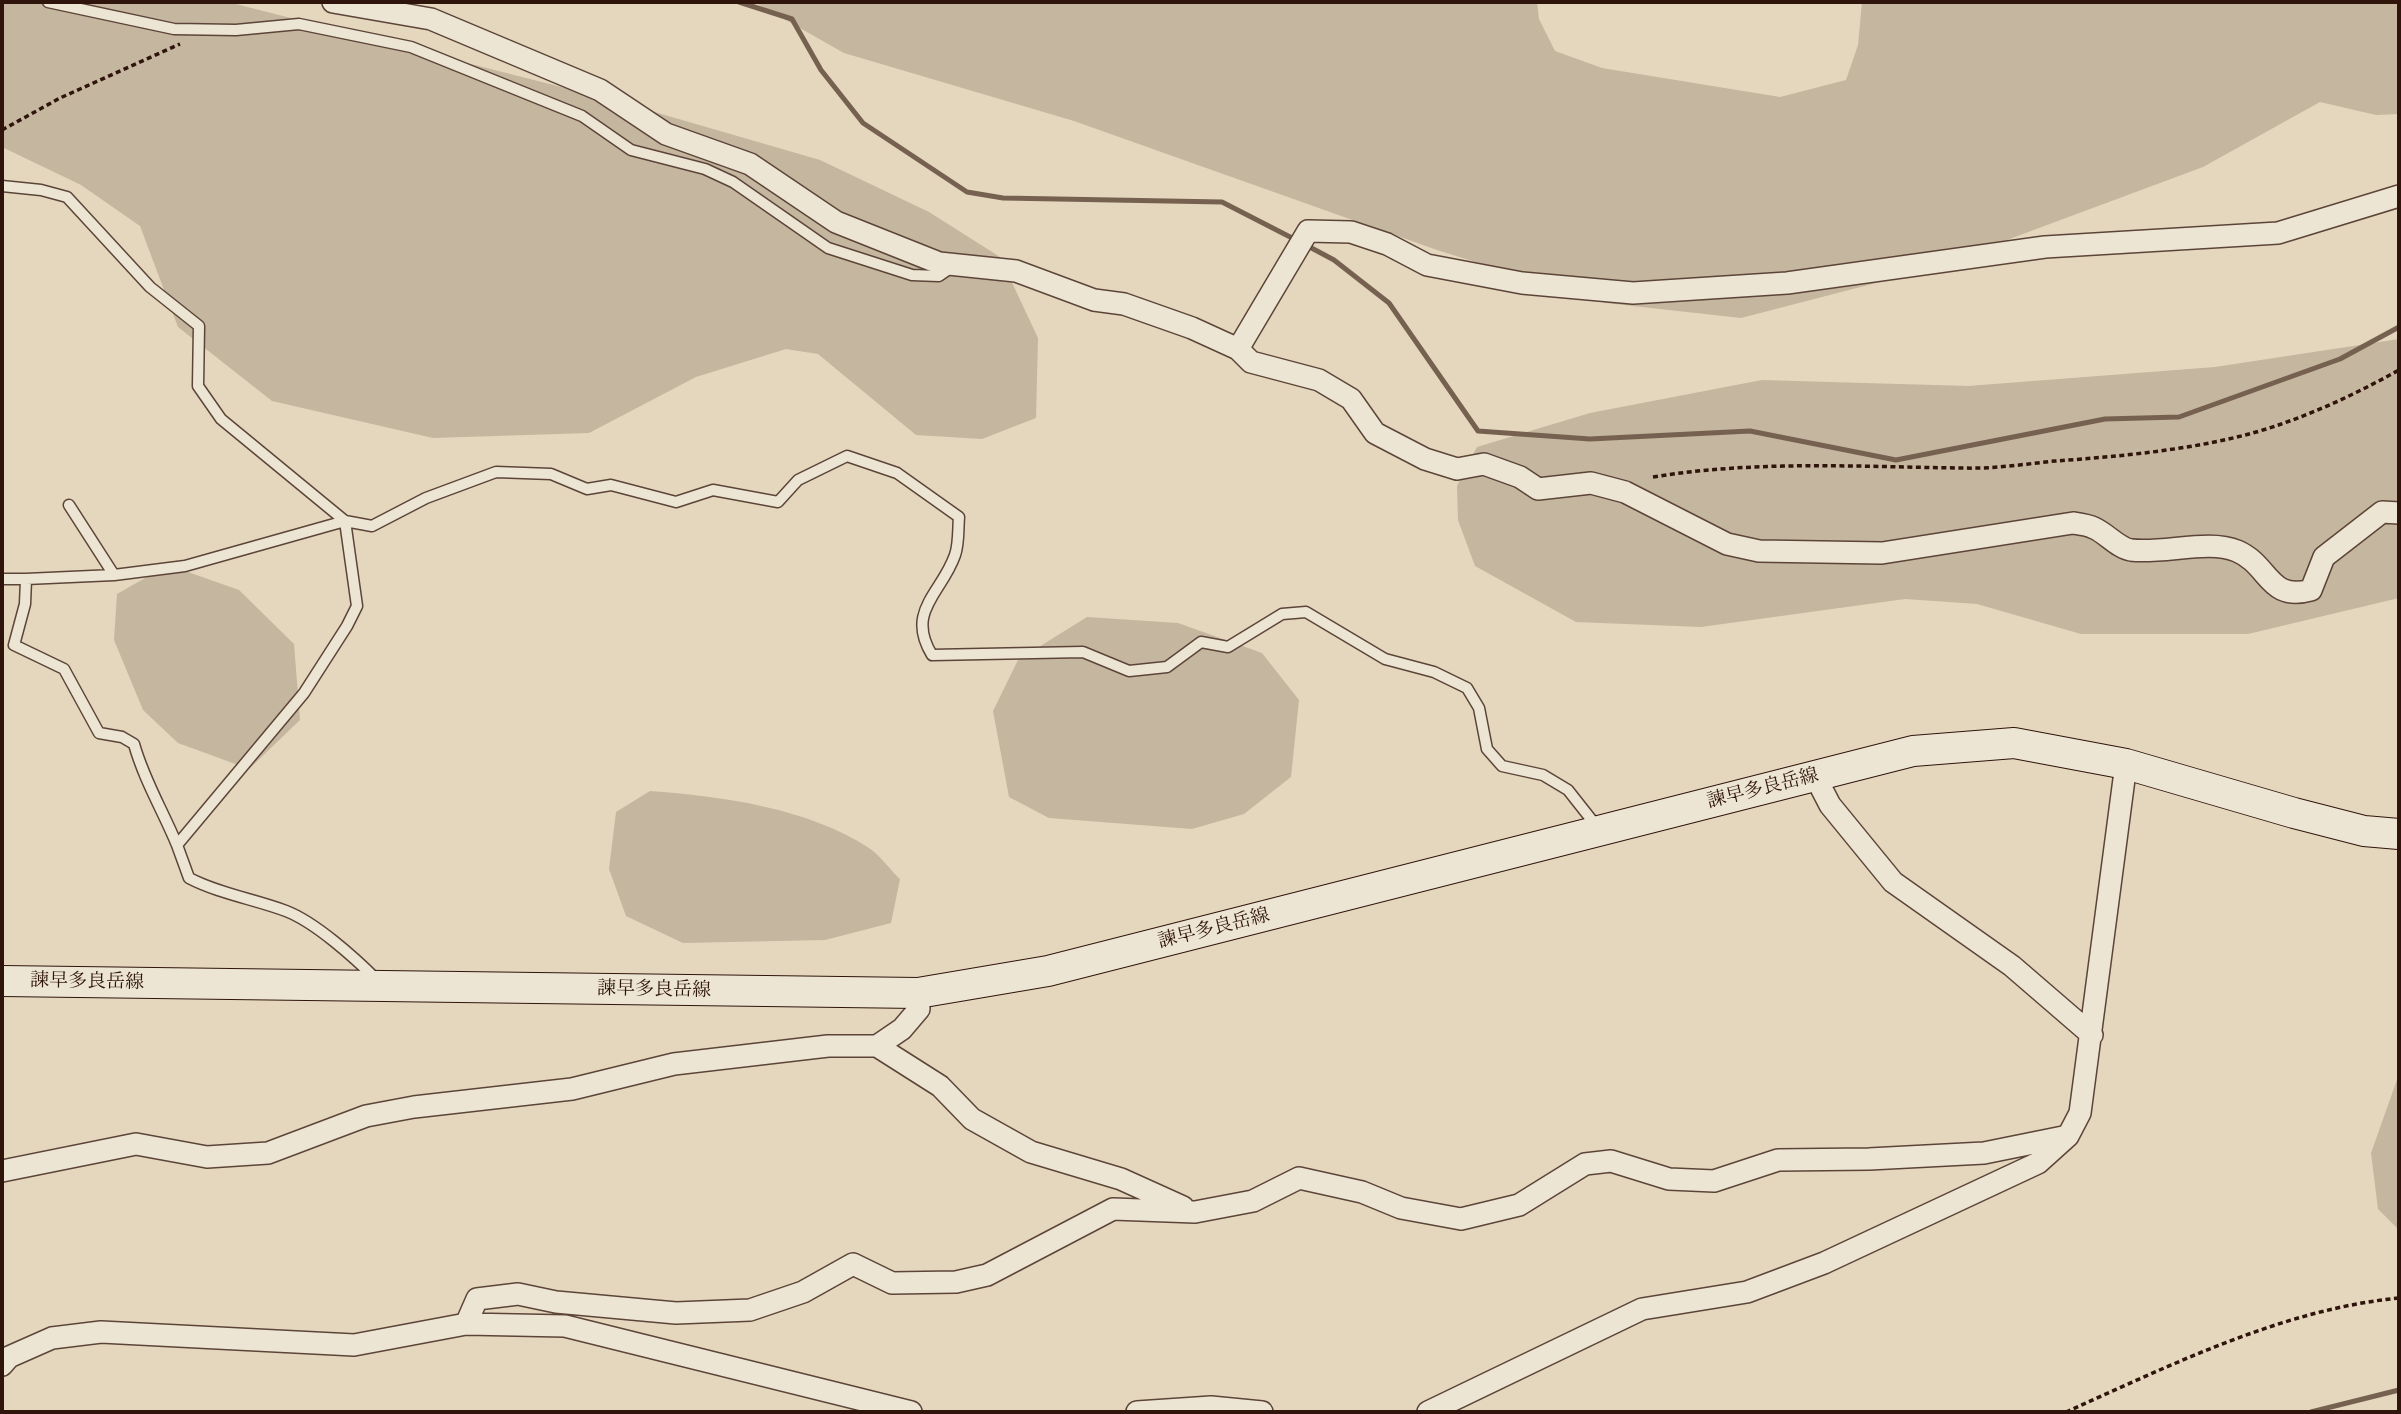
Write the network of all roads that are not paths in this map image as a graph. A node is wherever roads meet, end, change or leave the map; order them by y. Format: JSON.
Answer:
{"nodes":[{"id":1,"x":48,"y":2,"type":"edge"},
{"id":2,"x":333,"y":2,"type":"edge"},
{"id":3,"x":2,"y":186,"type":"edge"},
{"id":4,"x":2399,"y":196,"type":"edge"},
{"id":5,"x":954,"y":265,"type":"junction"},
{"id":6,"x":1238,"y":349,"type":"junction"},
{"id":7,"x":69,"y":505,"type":"dead end"},
{"id":8,"x":2399,"y":513,"type":"edge"},
{"id":9,"x":345,"y":521,"type":"junction"},
{"id":10,"x":114,"y":575,"type":"junction"},
{"id":11,"x":2,"y":579,"type":"edge"},
{"id":12,"x":26,"y":579,"type":"junction"},
{"id":13,"x":2126,"y":764,"type":"junction"},
{"id":14,"x":1815,"y":776,"type":"junction"},
{"id":15,"x":1599,"y":830,"type":"junction"},
{"id":16,"x":2399,"y":834,"type":"edge"},
{"id":17,"x":177,"y":845,"type":"junction"},
{"id":18,"x":2,"y":981,"type":"edge"},
{"id":19,"x":384,"y":986,"type":"junction"},
{"id":20,"x":918,"y":993,"type":"junction"},
{"id":21,"x":2092,"y":1035,"type":"junction"},
{"id":22,"x":877,"y":1045,"type":"junction"},
{"id":23,"x":2068,"y":1136,"type":"junction"},
{"id":24,"x":2,"y":1171,"type":"edge"},
{"id":25,"x":1195,"y":1212,"type":"junction"},
{"id":26,"x":466,"y":1324,"type":"junction"},
{"id":27,"x":2,"y":1365,"type":"edge"},
{"id":28,"x":911,"y":1412,"type":"edge"},
{"id":29,"x":1136,"y":1412,"type":"edge"},
{"id":30,"x":1262,"y":1412,"type":"edge"},
{"id":31,"x":1428,"y":1412,"type":"edge"}],
"edges":[{"from":1,"to":5,"type":"lane"},
{"from":2,"to":5,"type":"street"},
{"from":3,"to":9,"type":"lane"},
{"from":4,"to":6,"type":"street"},
{"from":5,"to":6,"type":"street"},
{"from":6,"to":8,"type":"street"},
{"from":7,"to":10,"type":"lane"},
{"from":9,"to":10,"type":"lane"},
{"from":9,"to":15,"type":"lane"},
{"from":9,"to":17,"type":"lane"},
{"from":10,"to":12,"type":"lane"},
{"from":11,"to":12,"type":"lane"},
{"from":12,"to":17,"type":"lane"},
{"from":13,"to":14,"type":"main road","name":"諫早多良岳線"},
{"from":13,"to":16,"type":"main road","name":"諫早多良岳線"},
{"from":13,"to":21,"type":"street"},
{"from":14,"to":15,"type":"main road","name":"諫早多良岳線"},
{"from":14,"to":21,"type":"street"},
{"from":15,"to":20,"type":"main road","name":"諫早多良岳線"},
{"from":17,"to":19,"type":"lane"},
{"from":18,"to":19,"type":"main road","name":"諫早多良岳線"},
{"from":19,"to":20,"type":"main road","name":"諫早多良岳線"},
{"from":20,"to":22,"type":"street"},
{"from":21,"to":23,"type":"street"},
{"from":22,"to":24,"type":"street"},
{"from":22,"to":25,"type":"street"},
{"from":23,"to":25,"type":"street"},
{"from":23,"to":31,"type":"street"},
{"from":25,"to":26,"type":"street"},
{"from":26,"to":27,"type":"street"},
{"from":26,"to":28,"type":"street"},
{"from":29,"to":30,"type":"street"}]}
